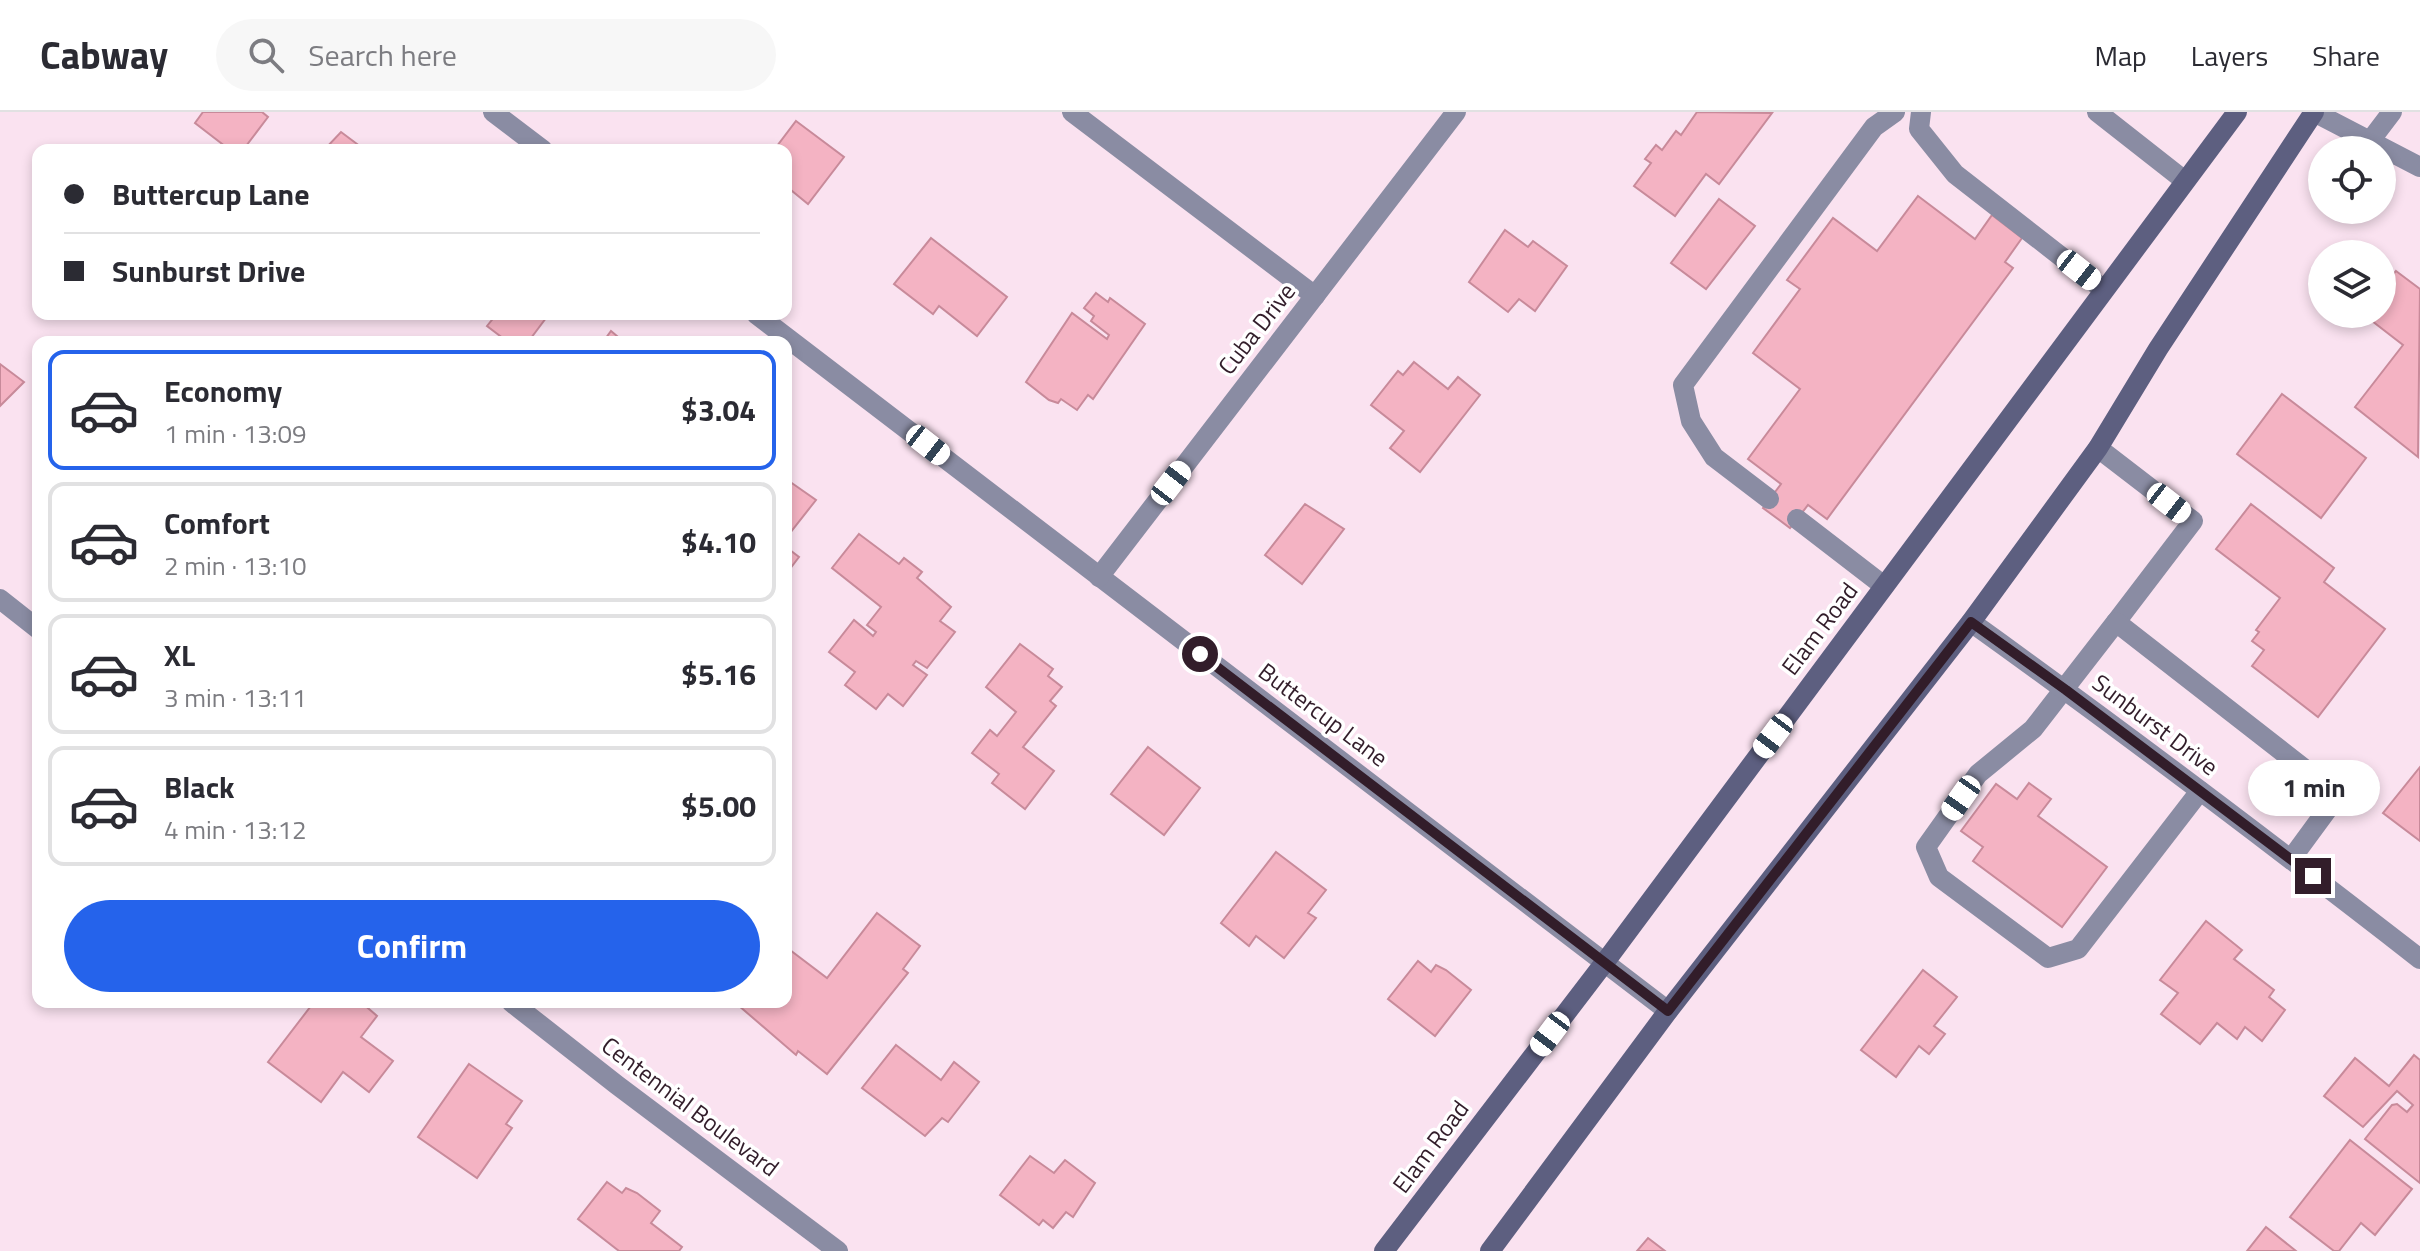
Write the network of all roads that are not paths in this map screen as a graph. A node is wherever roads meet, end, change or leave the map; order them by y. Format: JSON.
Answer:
{"nodes":[{"id":1,"x":493,"y":112,"type":"edge"},
{"id":2,"x":1072,"y":112,"type":"edge"},
{"id":3,"x":1456,"y":112,"type":"edge"},
{"id":4,"x":1895,"y":112,"type":"edge"},
{"id":5,"x":1921,"y":112,"type":"edge"},
{"id":6,"x":2097,"y":112,"type":"edge"},
{"id":7,"x":2237,"y":112,"type":"edge"},
{"id":8,"x":2314,"y":112,"type":"edge"},
{"id":9,"x":2392,"y":112,"type":"edge"},
{"id":10,"x":2360,"y":136,"type":"edge"},
{"id":11,"x":2374,"y":136,"type":"edge"},
{"id":12,"x":535,"y":144,"type":"edge"},
{"id":13,"x":2396,"y":152,"type":"edge"},
{"id":14,"x":2418,"y":162,"type":"edge"},
{"id":15,"x":2185,"y":181,"type":"junction"},
{"id":16,"x":2104,"y":290,"type":"junction"},
{"id":17,"x":1315,"y":296,"type":"junction"},
{"id":18,"x":764,"y":320,"type":"edge"},
{"id":19,"x":785,"y":336,"type":"edge"},
{"id":20,"x":792,"y":342,"type":"edge"},
{"id":21,"x":2098,"y":448,"type":"junction"},
{"id":22,"x":1769,"y":499,"type":"dead end"},
{"id":23,"x":1797,"y":519,"type":"dead end"},
{"id":24,"x":1099,"y":577,"type":"junction"},
{"id":25,"x":1884,"y":586,"type":"junction"},
{"id":26,"x":0,"y":599,"type":"edge"},
{"id":27,"x":1971,"y":622,"type":"junction"},
{"id":28,"x":2116,"y":622,"type":"junction"},
{"id":29,"x":32,"y":624,"type":"edge"},
{"id":30,"x":2066,"y":690,"type":"junction"},
{"id":31,"x":2200,"y":791,"type":"junction"},
{"id":32,"x":2291,"y":859,"type":"junction"},
{"id":33,"x":2420,"y":959,"type":"edge"},
{"id":34,"x":1605,"y":962,"type":"junction"},
{"id":35,"x":519,"y":1008,"type":"edge"},
{"id":36,"x":1668,"y":1011,"type":"junction"},
{"id":37,"x":838,"y":1251,"type":"edge"},
{"id":38,"x":1384,"y":1251,"type":"edge"},
{"id":39,"x":1490,"y":1251,"type":"edge"}],
"edges":[{"from":1,"to":12,"type":"street"},
{"from":2,"to":17,"type":"street"},
{"from":3,"to":17,"type":"street","name":"Cuba Drive"},
{"from":4,"to":22,"type":"street"},
{"from":5,"to":16,"type":"street"},
{"from":6,"to":15,"type":"street"},
{"from":7,"to":15,"type":"main road","name":"Elam Road"},
{"from":8,"to":10,"type":"street"},
{"from":8,"to":21,"type":"main road"},
{"from":9,"to":11,"type":"street"},
{"from":13,"to":14,"type":"street"},
{"from":15,"to":16,"type":"main road","name":"Elam Road"},
{"from":16,"to":25,"type":"main road","name":"Elam Road"},
{"from":17,"to":24,"type":"street","name":"Cuba Drive"},
{"from":18,"to":19,"type":"street","name":"Buttercup Lane"},
{"from":20,"to":24,"type":"street","name":"Buttercup Lane"},
{"from":21,"to":27,"type":"main road"},
{"from":21,"to":28,"type":"street"},
{"from":23,"to":25,"type":"street"},
{"from":24,"to":34,"type":"street","name":"Buttercup Lane"},
{"from":25,"to":34,"type":"main road","name":"Elam Road"},
{"from":26,"to":29,"type":"street"},
{"from":27,"to":30,"type":"street","name":"Sunburst Drive"},
{"from":27,"to":36,"type":"main road"},
{"from":28,"to":30,"type":"street"},
{"from":28,"to":32,"type":"street"},
{"from":30,"to":31,"type":"street","name":"Sunburst Drive"},
{"from":30,"to":31,"type":"street"},
{"from":31,"to":32,"type":"street","name":"Sunburst Drive"},
{"from":32,"to":33,"type":"street","name":"Sunburst Drive"},
{"from":34,"to":36,"type":"street","name":"Buttercup Lane"},
{"from":34,"to":38,"type":"main road","name":"Elam Road"},
{"from":35,"to":37,"type":"street","name":"Centennial Boulevard"},
{"from":36,"to":39,"type":"main road"}]}
